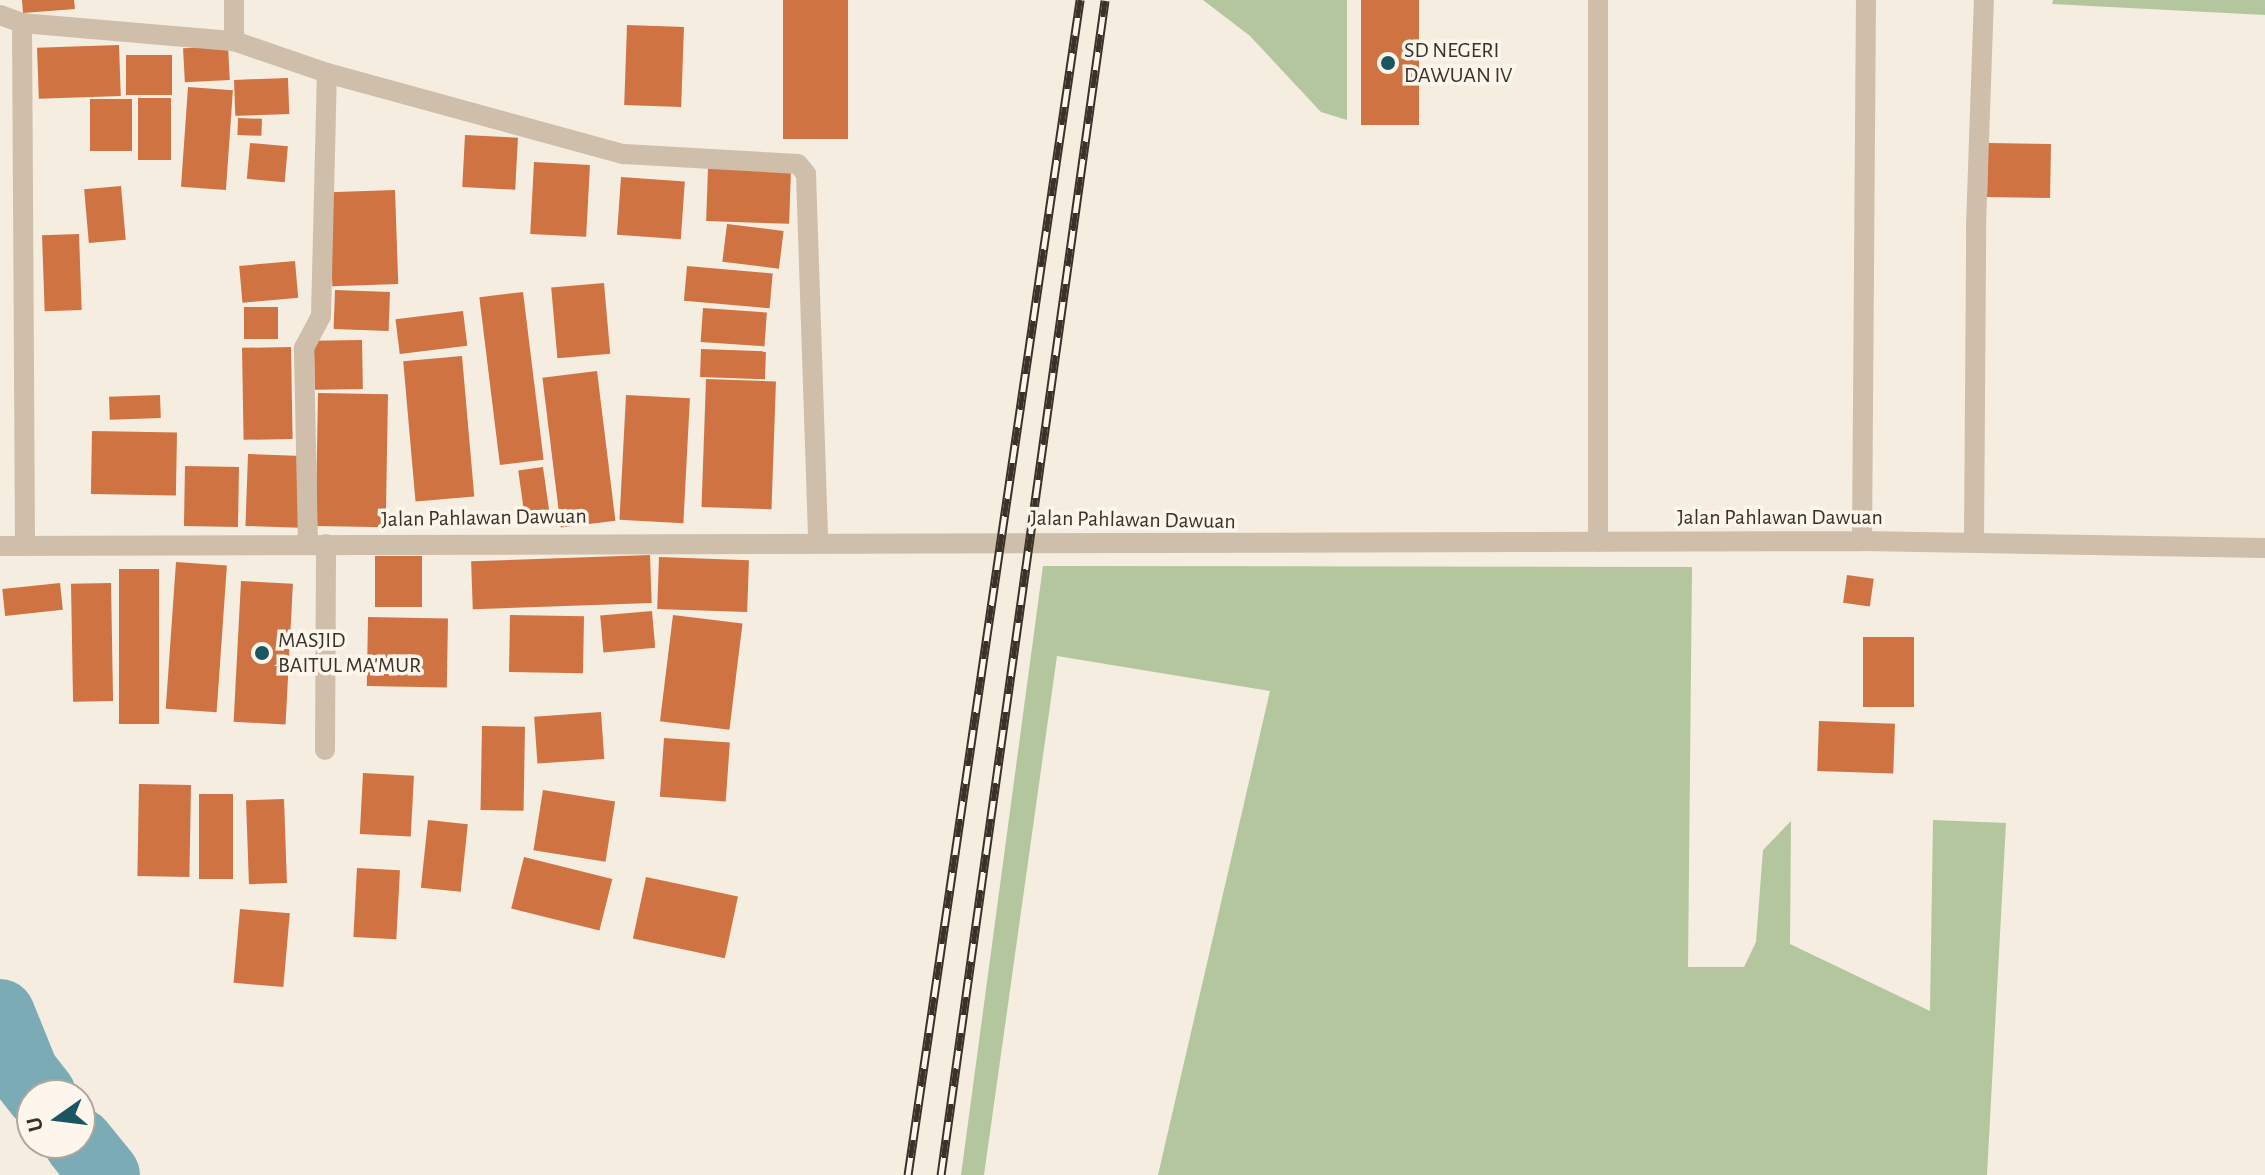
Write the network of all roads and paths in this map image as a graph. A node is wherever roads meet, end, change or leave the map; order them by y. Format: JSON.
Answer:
{"nodes":[{"id":1,"x":234,"y":0,"type":"edge"},
{"id":2,"x":1598,"y":0,"type":"edge"},
{"id":3,"x":1866,"y":0,"type":"edge"},
{"id":4,"x":1984,"y":0,"type":"edge"},
{"id":5,"x":0,"y":15,"type":"edge"},
{"id":6,"x":22,"y":23,"type":"junction"},
{"id":7,"x":234,"y":41,"type":"junction"},
{"id":8,"x":327,"y":73,"type":"junction"},
{"id":9,"x":1862,"y":541,"type":"junction"},
{"id":10,"x":818,"y":542,"type":"junction"},
{"id":11,"x":1598,"y":542,"type":"junction"},
{"id":12,"x":1974,"y":542,"type":"junction"},
{"id":13,"x":25,"y":544,"type":"junction"},
{"id":14,"x":317,"y":544,"type":"junction"},
{"id":15,"x":0,"y":546,"type":"edge"},
{"id":16,"x":2265,"y":548,"type":"edge"},
{"id":17,"x":325,"y":750,"type":"dead end"}],
"edges":[{"from":1,"to":7,"type":"street"},
{"from":2,"to":11,"type":"street"},
{"from":3,"to":9,"type":"street"},
{"from":4,"to":12,"type":"street"},
{"from":5,"to":6,"type":"street"},
{"from":6,"to":7,"type":"street"},
{"from":6,"to":13,"type":"street"},
{"from":7,"to":8,"type":"street"},
{"from":8,"to":10,"type":"street"},
{"from":8,"to":14,"type":"street"},
{"from":9,"to":11,"type":"street","name":"Jalan Pahlawan Dawuan"},
{"from":9,"to":12,"type":"street","name":"Jalan Pahlawan Dawuan"},
{"from":10,"to":11,"type":"street","name":"Jalan Pahlawan Dawuan"},
{"from":10,"to":14,"type":"street","name":"Jalan Pahlawan Dawuan"},
{"from":12,"to":16,"type":"street","name":"Jalan Pahlawan Dawuan"},
{"from":13,"to":14,"type":"street","name":"Jalan Pahlawan Dawuan"},
{"from":13,"to":15,"type":"street","name":"Jalan Pahlawan Dawuan"},
{"from":14,"to":17,"type":"street"}]}
